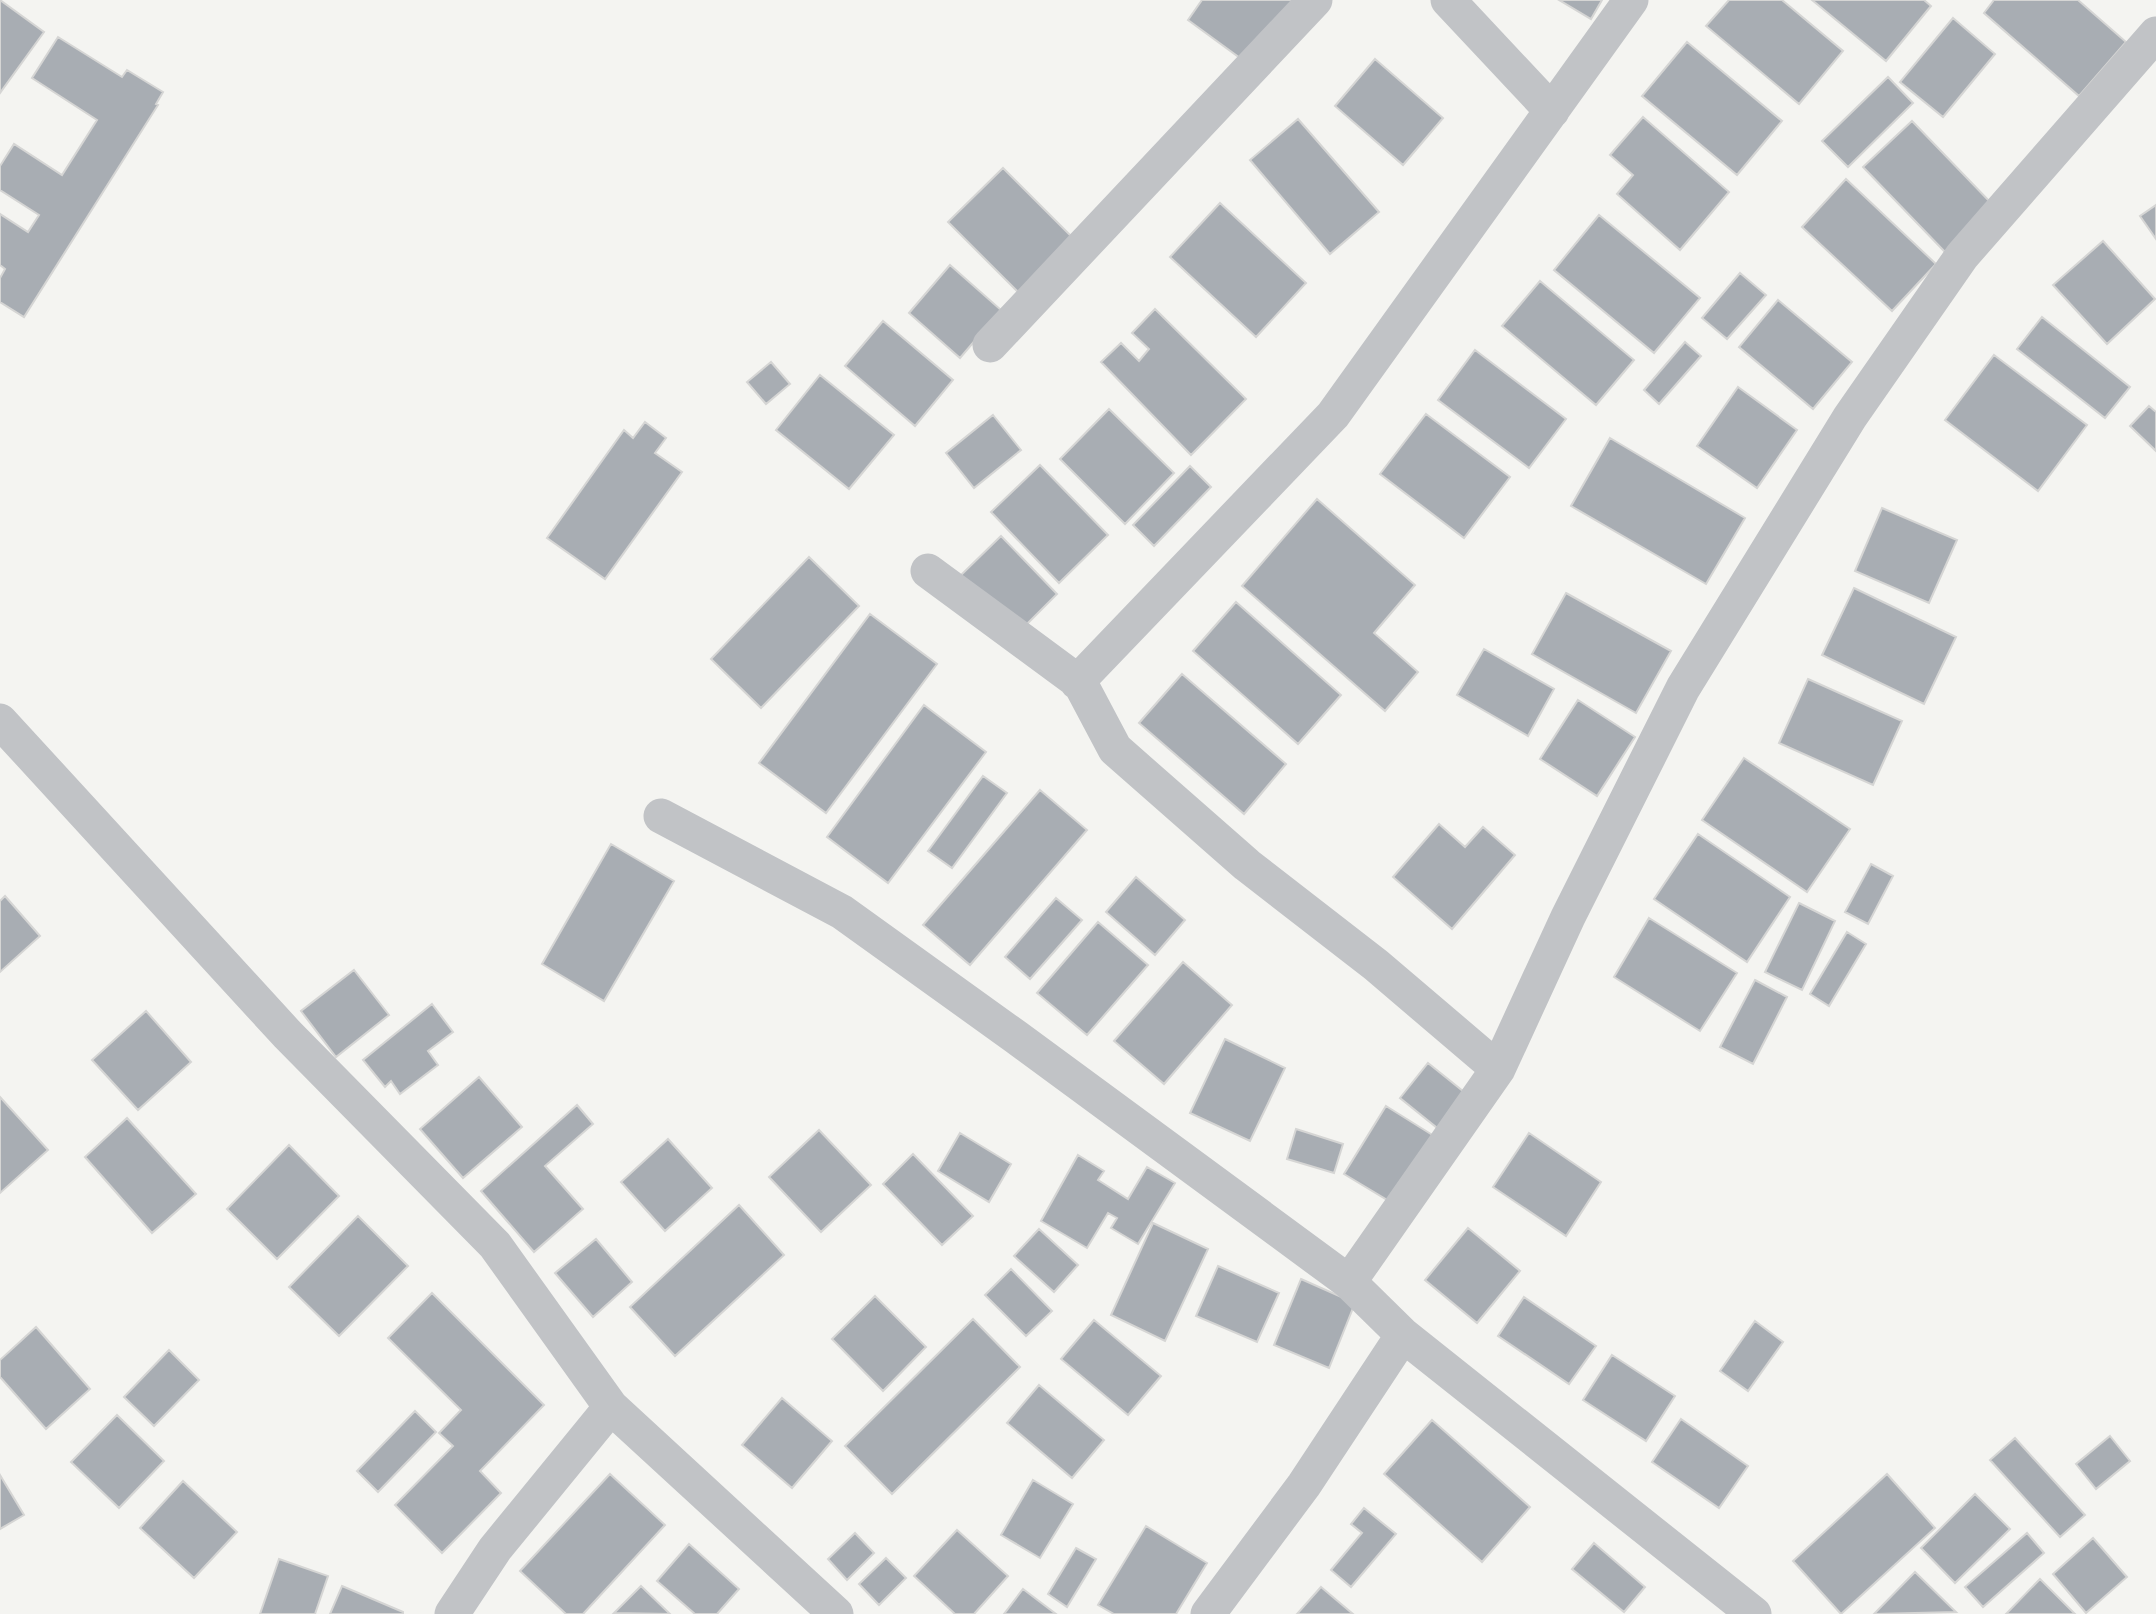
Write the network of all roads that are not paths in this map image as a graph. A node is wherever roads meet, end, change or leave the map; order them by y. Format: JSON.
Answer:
{"nodes":[{"id":1,"x":1315,"y":0,"type":"edge"},
{"id":2,"x":1448,"y":0,"type":"edge"},
{"id":3,"x":1631,"y":0,"type":"edge"},
{"id":4,"x":2156,"y":34,"type":"edge"},
{"id":5,"x":1552,"y":111,"type":"junction"},
{"id":6,"x":990,"y":345,"type":"dead end"},
{"id":7,"x":928,"y":571,"type":"dead end"},
{"id":8,"x":1077,"y":682,"type":"junction"},
{"id":9,"x":0,"y":721,"type":"edge"},
{"id":10,"x":661,"y":816,"type":"dead end"},
{"id":11,"x":1498,"y":1069,"type":"junction"},
{"id":12,"x":1349,"y":1282,"type":"junction"},
{"id":13,"x":1403,"y":1335,"type":"junction"},
{"id":14,"x":611,"y":1407,"type":"junction"},
{"id":15,"x":452,"y":1614,"type":"edge"},
{"id":16,"x":836,"y":1614,"type":"edge"},
{"id":17,"x":1208,"y":1614,"type":"edge"},
{"id":18,"x":1754,"y":1614,"type":"edge"}],
"edges":[{"from":1,"to":6,"type":"street"},
{"from":2,"to":5,"type":"street"},
{"from":3,"to":5,"type":"street"},
{"from":4,"to":11,"type":"street"},
{"from":5,"to":8,"type":"street"},
{"from":7,"to":8,"type":"street"},
{"from":8,"to":11,"type":"street"},
{"from":9,"to":14,"type":"street"},
{"from":10,"to":12,"type":"street"},
{"from":11,"to":12,"type":"street"},
{"from":12,"to":13,"type":"street"},
{"from":13,"to":17,"type":"street"},
{"from":13,"to":18,"type":"street"},
{"from":14,"to":15,"type":"street"},
{"from":14,"to":16,"type":"street"}]}
